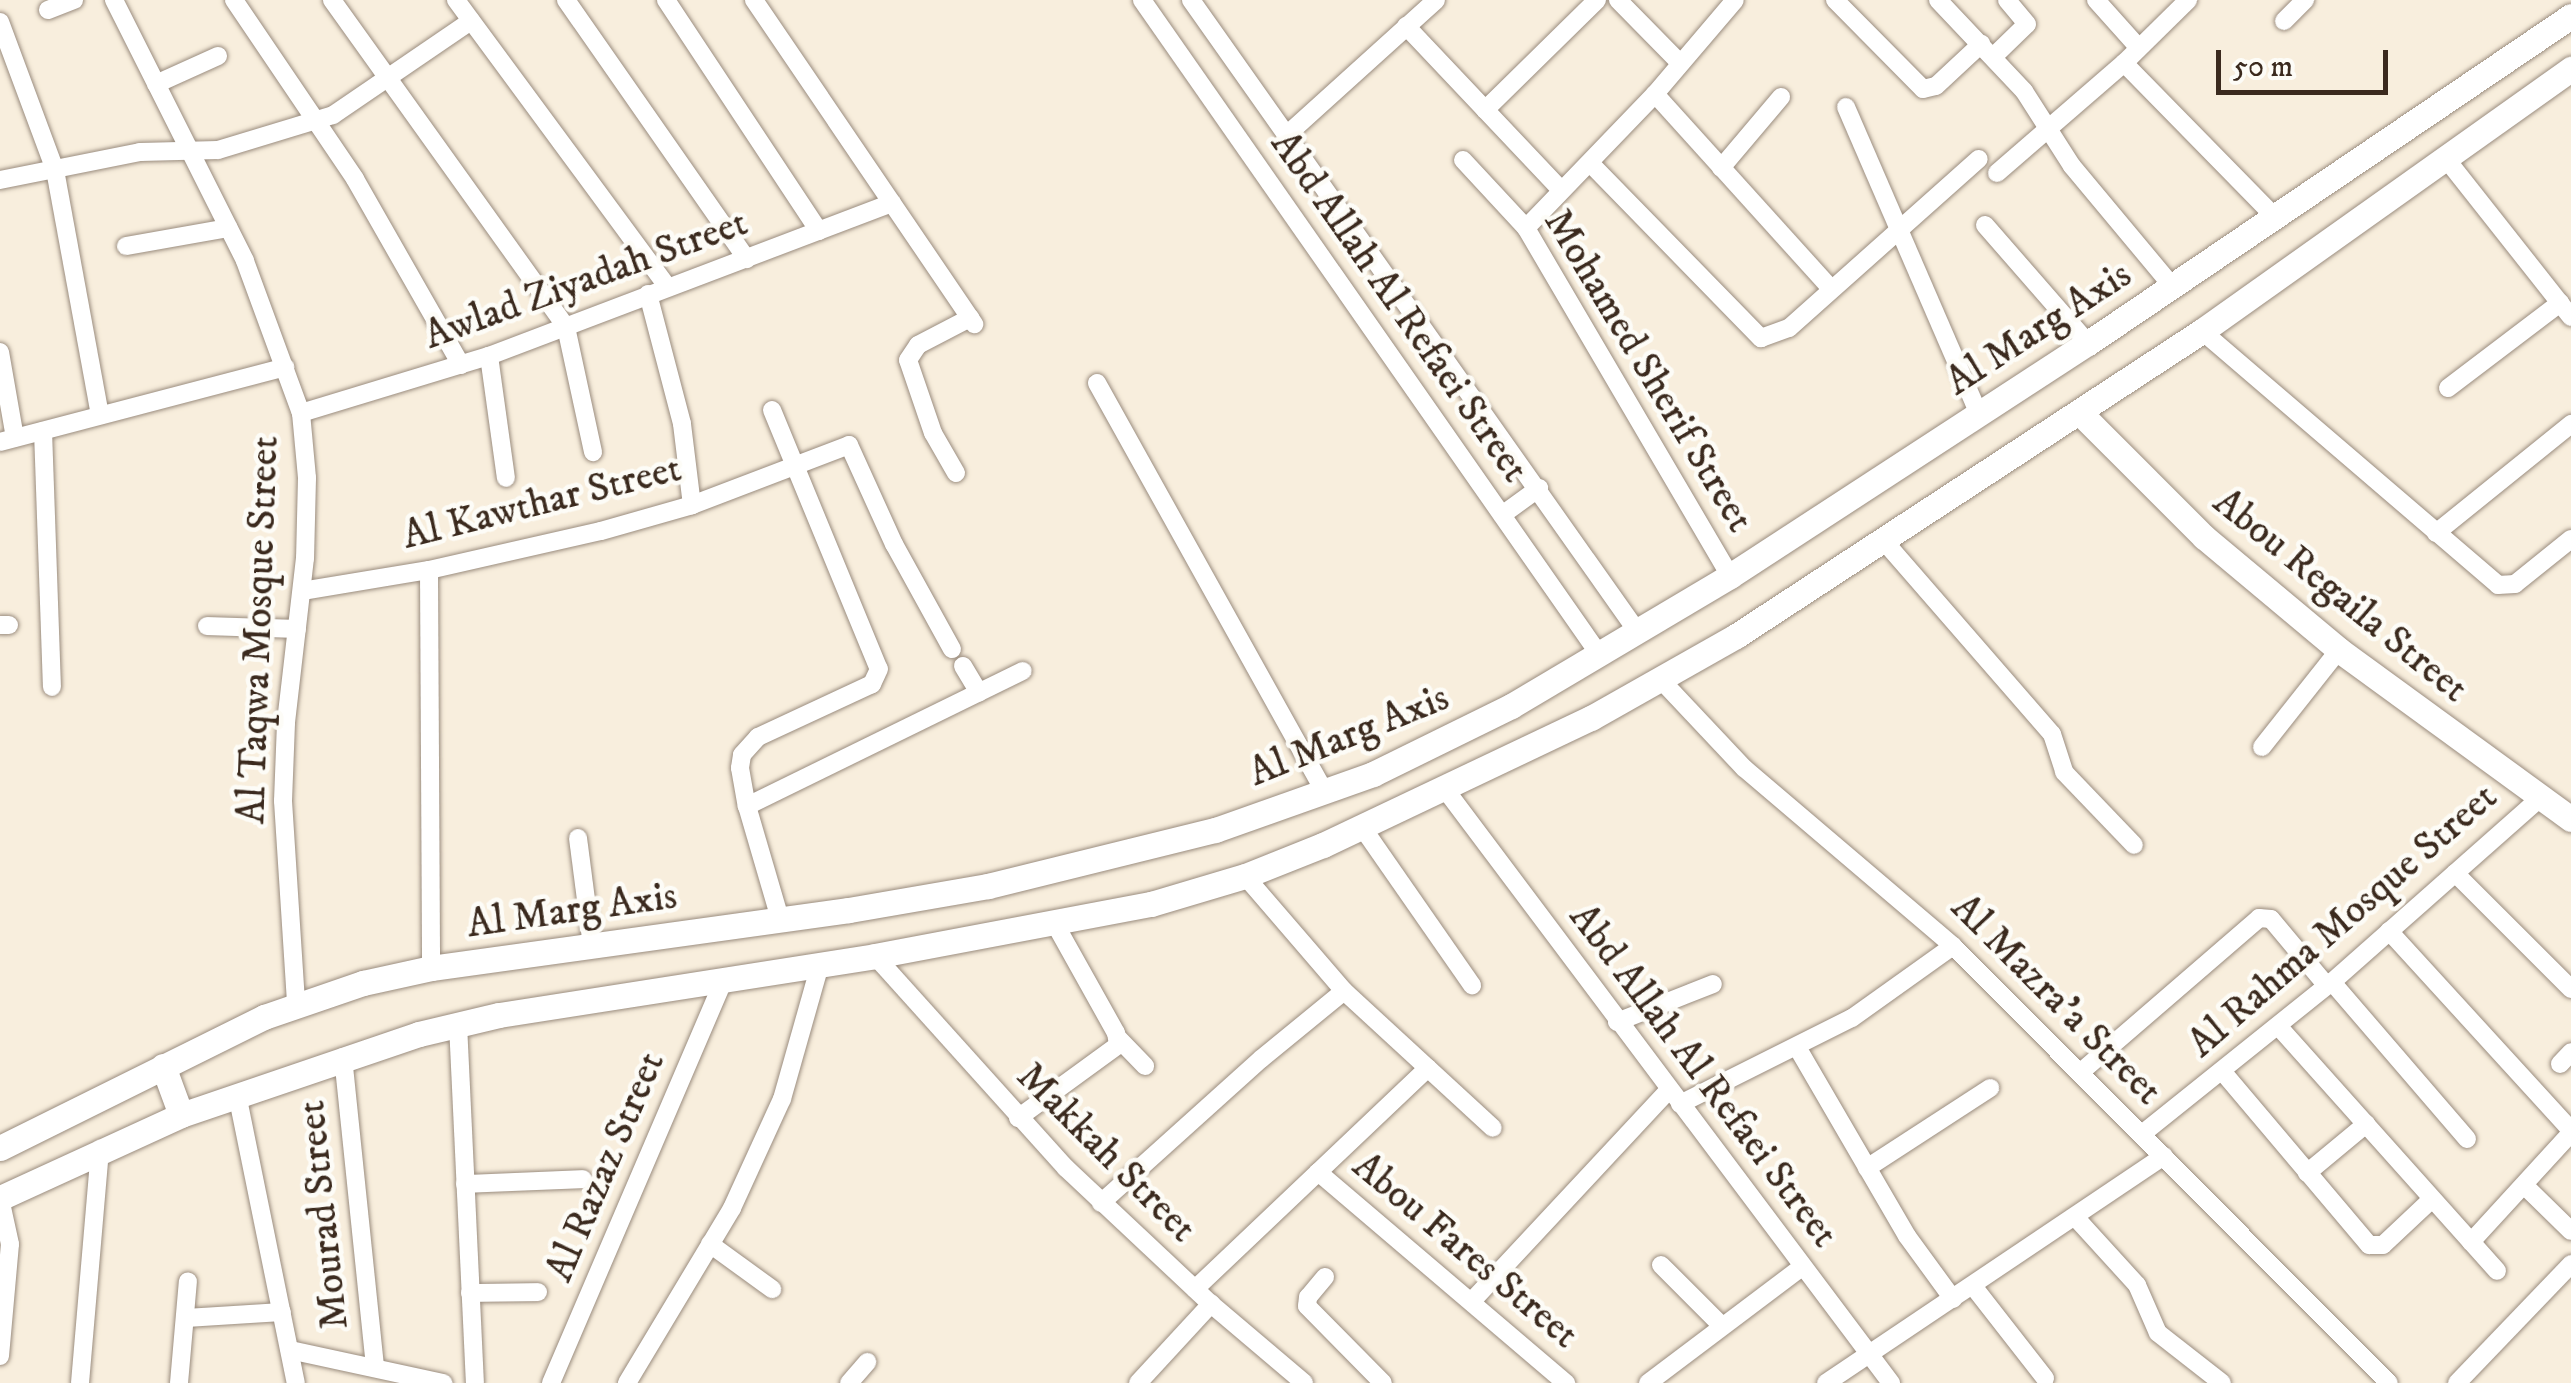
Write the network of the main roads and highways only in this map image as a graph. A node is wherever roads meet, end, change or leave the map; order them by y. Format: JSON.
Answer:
{"nodes":[{"id":1,"x":2571,"y":16,"type":"edge"},
{"id":2,"x":2571,"y":69,"type":"edge"},
{"id":3,"x":2079,"y":412,"type":"junction"},
{"id":4,"x":2571,"y":820,"type":"edge"},
{"id":5,"x":164,"y":1066,"type":"junction"},
{"id":6,"x":182,"y":1115,"type":"junction"},
{"id":7,"x":0,"y":1148,"type":"edge"},
{"id":8,"x":0,"y":1198,"type":"edge"}],
"edges":[{"from":1,"to":5,"type":"main road","name":"Al Marg Axis"},
{"from":2,"to":3,"type":"main road","name":"Al Marg Axis"},
{"from":3,"to":4,"type":"main road","name":"Abou Regaila Street"},
{"from":3,"to":6,"type":"main road","name":"Al Marg Axis"},
{"from":5,"to":6,"type":"main road"},
{"from":5,"to":7,"type":"main road","name":"Al Marg Axis"},
{"from":6,"to":8,"type":"main road","name":"Al Marg Axis"}]}
